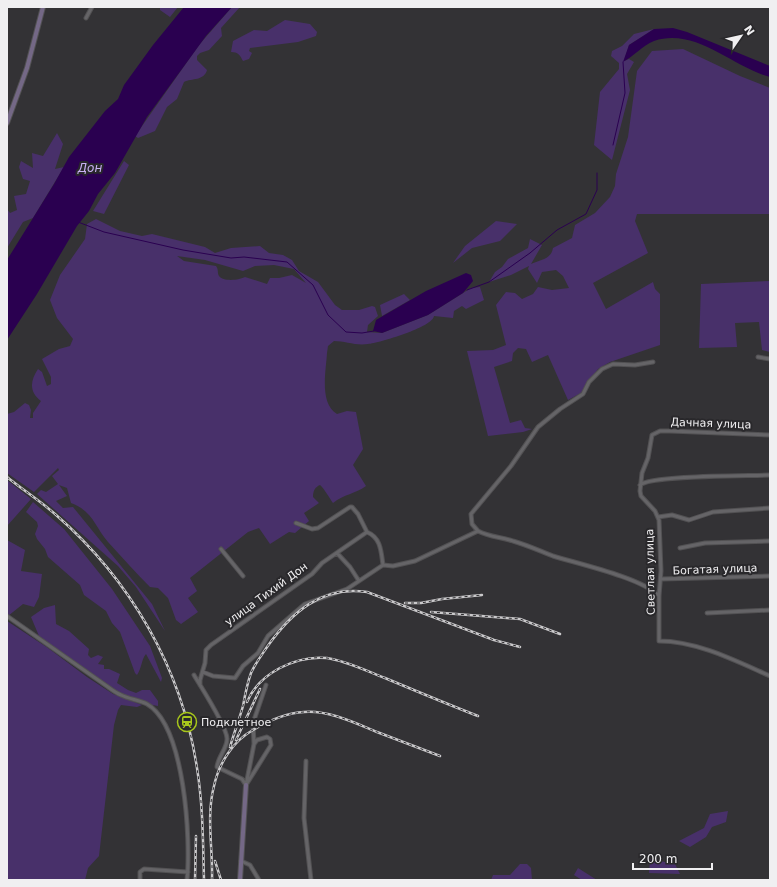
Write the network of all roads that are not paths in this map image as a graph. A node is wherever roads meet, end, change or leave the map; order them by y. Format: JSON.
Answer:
{"nodes":[{"id":1,"x":43,"y":7,"type":"edge"},
{"id":2,"x":92,"y":7,"type":"edge"},
{"id":3,"x":86,"y":18,"type":"dead end"},
{"id":4,"x":7,"y":123,"type":"edge"},
{"id":5,"x":758,"y":357,"type":"dead end"},
{"id":6,"x":770,"y":359,"type":"edge"},
{"id":7,"x":653,"y":362,"type":"dead end"},
{"id":8,"x":770,"y":435,"type":"edge"},
{"id":9,"x":770,"y":475,"type":"edge"},
{"id":10,"x":640,"y":485,"type":"junction"},
{"id":11,"x":770,"y":508,"type":"edge"},
{"id":12,"x":658,"y":517,"type":"junction"},
{"id":13,"x":296,"y":523,"type":"dead end"},
{"id":14,"x":478,"y":531,"type":"junction"},
{"id":15,"x":367,"y":532,"type":"junction"},
{"id":16,"x":770,"y":541,"type":"edge"},
{"id":17,"x":680,"y":548,"type":"dead end"},
{"id":18,"x":221,"y":549,"type":"dead end"},
{"id":19,"x":337,"y":553,"type":"junction"},
{"id":20,"x":383,"y":565,"type":"junction"},
{"id":21,"x":243,"y":576,"type":"dead end"},
{"id":22,"x":770,"y":576,"type":"edge"},
{"id":23,"x":661,"y":579,"type":"junction"},
{"id":24,"x":359,"y":581,"type":"junction"},
{"id":25,"x":659,"y":596,"type":"junction"},
{"id":26,"x":770,"y":610,"type":"edge"},
{"id":27,"x":707,"y":613,"type":"dead end"},
{"id":28,"x":7,"y":616,"type":"edge"},
{"id":29,"x":203,"y":672,"type":"junction"},
{"id":30,"x":194,"y":675,"type":"dead end"},
{"id":31,"x":770,"y":676,"type":"edge"},
{"id":32,"x":200,"y":685,"type":"junction"},
{"id":33,"x":266,"y":685,"type":"dead end"},
{"id":34,"x":254,"y":744,"type":"junction"},
{"id":35,"x":306,"y":761,"type":"dead end"},
{"id":36,"x":246,"y":785,"type":"junction"},
{"id":37,"x":241,"y":861,"type":"junction"},
{"id":38,"x":188,"y":872,"type":"junction"},
{"id":39,"x":140,"y":880,"type":"edge"},
{"id":40,"x":187,"y":880,"type":"edge"},
{"id":41,"x":240,"y":880,"type":"edge"},
{"id":42,"x":259,"y":880,"type":"edge"},
{"id":43,"x":311,"y":880,"type":"edge"}],
"edges":[{"from":1,"to":4,"type":"street"},
{"from":2,"to":3,"type":"street"},
{"from":5,"to":6,"type":"street"},
{"from":7,"to":14,"type":"street"},
{"from":8,"to":10,"type":"street","name":"Дачная улица"},
{"from":9,"to":10,"type":"street"},
{"from":10,"to":12,"type":"street","name":"Светлая улица"},
{"from":11,"to":12,"type":"street"},
{"from":12,"to":23,"type":"street","name":"Светлая улица"},
{"from":13,"to":15,"type":"street"},
{"from":14,"to":20,"type":"street"},
{"from":14,"to":25,"type":"street"},
{"from":15,"to":19,"type":"street","name":"улица Тихий Дон"},
{"from":15,"to":20,"type":"street"},
{"from":16,"to":17,"type":"street"},
{"from":18,"to":21,"type":"street"},
{"from":19,"to":24,"type":"street"},
{"from":19,"to":29,"type":"street","name":"улица Тихий Дон"},
{"from":20,"to":24,"type":"street"},
{"from":22,"to":23,"type":"street","name":"Богатая улица"},
{"from":23,"to":25,"type":"street","name":"Светлая улица"},
{"from":24,"to":29,"type":"street"},
{"from":25,"to":31,"type":"street","name":"Светлая улица"},
{"from":26,"to":27,"type":"street"},
{"from":28,"to":38,"type":"street"},
{"from":29,"to":32,"type":"street","name":"улица Тихий Дон"},
{"from":30,"to":32,"type":"street"},
{"from":32,"to":36,"type":"street"},
{"from":33,"to":34,"type":"street"},
{"from":34,"to":36,"type":"street"},
{"from":34,"to":36,"type":"street"},
{"from":35,"to":43,"type":"street"},
{"from":36,"to":37,"type":"street"},
{"from":37,"to":41,"type":"street"},
{"from":37,"to":42,"type":"street"},
{"from":38,"to":39,"type":"street"},
{"from":38,"to":40,"type":"street"}]}
